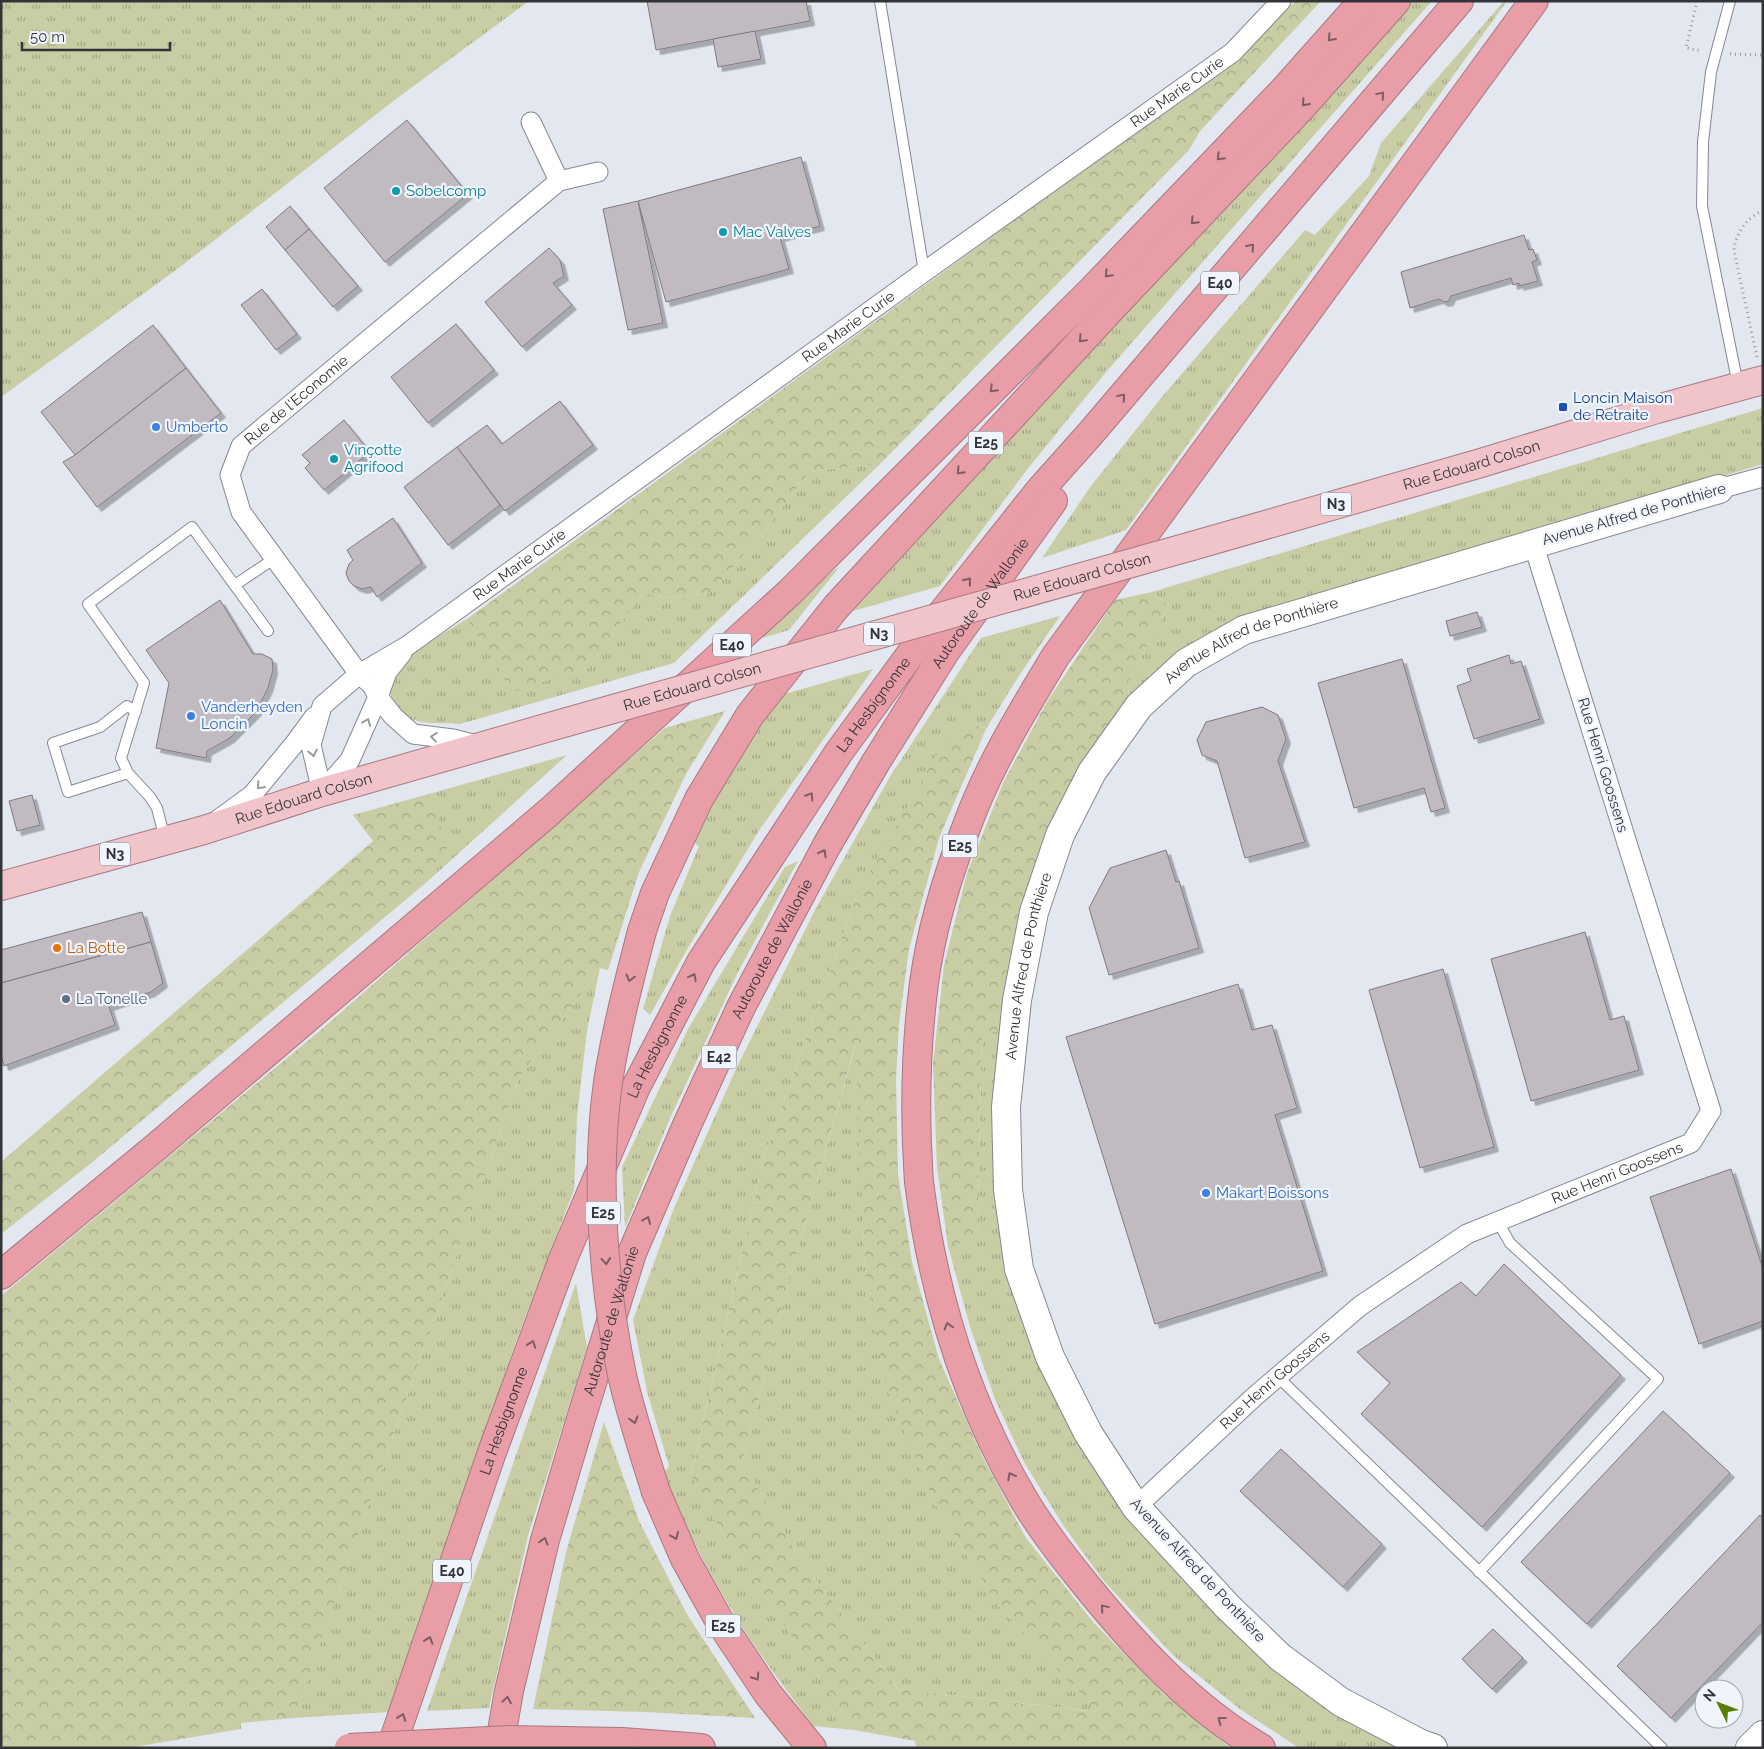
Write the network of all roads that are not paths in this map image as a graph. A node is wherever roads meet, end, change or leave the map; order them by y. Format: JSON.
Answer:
{"nodes":[{"id":1,"x":880,"y":1,"type":"edge"},
{"id":2,"x":1281,"y":1,"type":"edge"},
{"id":3,"x":1363,"y":1,"type":"edge"},
{"id":4,"x":1396,"y":1,"type":"edge"},
{"id":5,"x":1459,"y":1,"type":"edge"},
{"id":6,"x":1534,"y":1,"type":"edge"},
{"id":7,"x":1730,"y":1,"type":"edge"},
{"id":8,"x":531,"y":122,"type":"dead end"},
{"id":9,"x":598,"y":172,"type":"dead end"},
{"id":10,"x":559,"y":181,"type":"junction"},
{"id":11,"x":924,"y":272,"type":"junction"},
{"id":12,"x":1754,"y":382,"type":"edge"},
{"id":13,"x":1090,"y":434,"type":"junction"},
{"id":14,"x":1763,"y":477,"type":"edge"},
{"id":15,"x":1719,"y":489,"type":"joint"},
{"id":16,"x":1534,"y":543,"type":"junction"},
{"id":17,"x":275,"y":558,"type":"junction"},
{"id":18,"x":234,"y":585,"type":"junction"},
{"id":19,"x":268,"y":631,"type":"dead end"},
{"id":20,"x":407,"y":646,"type":"junction"},
{"id":21,"x":359,"y":674,"type":"junction"},
{"id":22,"x":378,"y":697,"type":"junction"},
{"id":23,"x":322,"y":706,"type":"junction"},
{"id":24,"x":136,"y":710,"type":"junction"},
{"id":25,"x":482,"y":746,"type":"junction"},
{"id":26,"x":128,"y":773,"type":"junction"},
{"id":27,"x":322,"y":792,"type":"junction"},
{"id":28,"x":216,"y":826,"type":"junction"},
{"id":29,"x":165,"y":840,"type":"junction"},
{"id":30,"x":1,"y":886,"type":"edge"},
{"id":31,"x":1498,"y":1222,"type":"junction"},
{"id":32,"x":49,"y":1234,"type":"junction"},
{"id":33,"x":1,"y":1270,"type":"edge"},
{"id":34,"x":1,"y":1275,"type":"edge"},
{"id":35,"x":1278,"y":1377,"type":"junction"},
{"id":36,"x":1136,"y":1508,"type":"junction"},
{"id":37,"x":1479,"y":1572,"type":"junction"},
{"id":38,"x":1763,"y":1735,"type":"edge"},
{"id":39,"x":349,"y":1748,"type":"edge"},
{"id":40,"x":391,"y":1748,"type":"edge"},
{"id":41,"x":499,"y":1748,"type":"edge"},
{"id":42,"x":700,"y":1748,"type":"edge"},
{"id":43,"x":812,"y":1748,"type":"edge"},
{"id":44,"x":1261,"y":1748,"type":"edge"},
{"id":45,"x":1433,"y":1748,"type":"edge"},
{"id":46,"x":1662,"y":1748,"type":"edge"},
{"id":47,"x":1750,"y":1748,"type":"edge"}],
"edges":[{"from":1,"to":11,"type":"lane"},
{"from":2,"to":11,"type":"street","name":"Rue Marie Curie"},
{"from":3,"to":32,"type":"highway","number":"E40","one_way":true},
{"from":4,"to":43,"type":"highway","number":"E25","one_way":true,"bridge":true},
{"from":13,"to":5,"type":"highway","number":"E40","one_way":true},
{"from":44,"to":6,"type":"highway","number":"E25","one_way":true},
{"from":7,"to":12,"type":"lane"},
{"from":8,"to":10,"type":"street"},
{"from":9,"to":10,"type":"street","name":"Rue de l'Economie"},
{"from":10,"to":17,"type":"street","name":"Rue de l'Economie"},
{"from":11,"to":20,"type":"street","name":"Rue Marie Curie"},
{"from":12,"to":25,"type":"main road","name":"Rue Edouard Colson","number":"N3","bridge":true},
{"from":40,"to":13,"type":"highway","name":"La Hesbignonne","number":"E40","one_way":true},
{"from":41,"to":13,"type":"highway","name":"Autoroute de Wallonie","number":"E42","one_way":true},
{"from":14,"to":15,"type":"street","name":"Avenue Alfred de Ponthière"},
{"from":15,"to":16,"type":"street","name":"Avenue Alfred de Ponthière"},
{"from":16,"to":31,"type":"street","name":"Rue Henri Goossens"},
{"from":16,"to":36,"type":"street","name":"Avenue Alfred de Ponthière"},
{"from":17,"to":18,"type":"lane"},
{"from":17,"to":21,"type":"street","name":"Rue de l'Economie"},
{"from":18,"to":19,"type":"lane"},
{"from":18,"to":24,"type":"lane"},
{"from":20,"to":21,"type":"street"},
{"from":20,"to":22,"type":"street"},
{"from":21,"to":22,"type":"street","name":"Rue de l'Economie"},
{"from":21,"to":23,"type":"street"},
{"from":25,"to":22,"type":"street","name":"Rue de l'Economie","one_way":true},
{"from":27,"to":22,"type":"street","one_way":true},
{"from":23,"to":27,"type":"street","one_way":true},
{"from":23,"to":28,"type":"street","one_way":true},
{"from":24,"to":26,"type":"lane"},
{"from":24,"to":26,"type":"lane"},
{"from":25,"to":27,"type":"main road","name":"Rue Edouard Colson","number":"N3"},
{"from":26,"to":29,"type":"lane"},
{"from":27,"to":28,"type":"main road","name":"Rue Edouard Colson","number":"N3"},
{"from":28,"to":29,"type":"main road","name":"Rue Edouard Colson","number":"N3"},
{"from":29,"to":30,"type":"main road","name":"Rue Edouard Colson","number":"N3"},
{"from":31,"to":35,"type":"street","name":"Rue Henri Goossens"},
{"from":31,"to":37,"type":"lane"},
{"from":32,"to":33,"type":"highway","number":"E40"},
{"from":32,"to":34,"type":"highway"},
{"from":35,"to":36,"type":"street","name":"Rue Henri Goossens"},
{"from":35,"to":37,"type":"lane"},
{"from":36,"to":45,"type":"street","name":"Avenue Alfred de Ponthière"},
{"from":37,"to":46,"type":"lane"},
{"from":38,"to":47,"type":"street"},
{"from":39,"to":42,"type":"highway","bridge":true}]}
